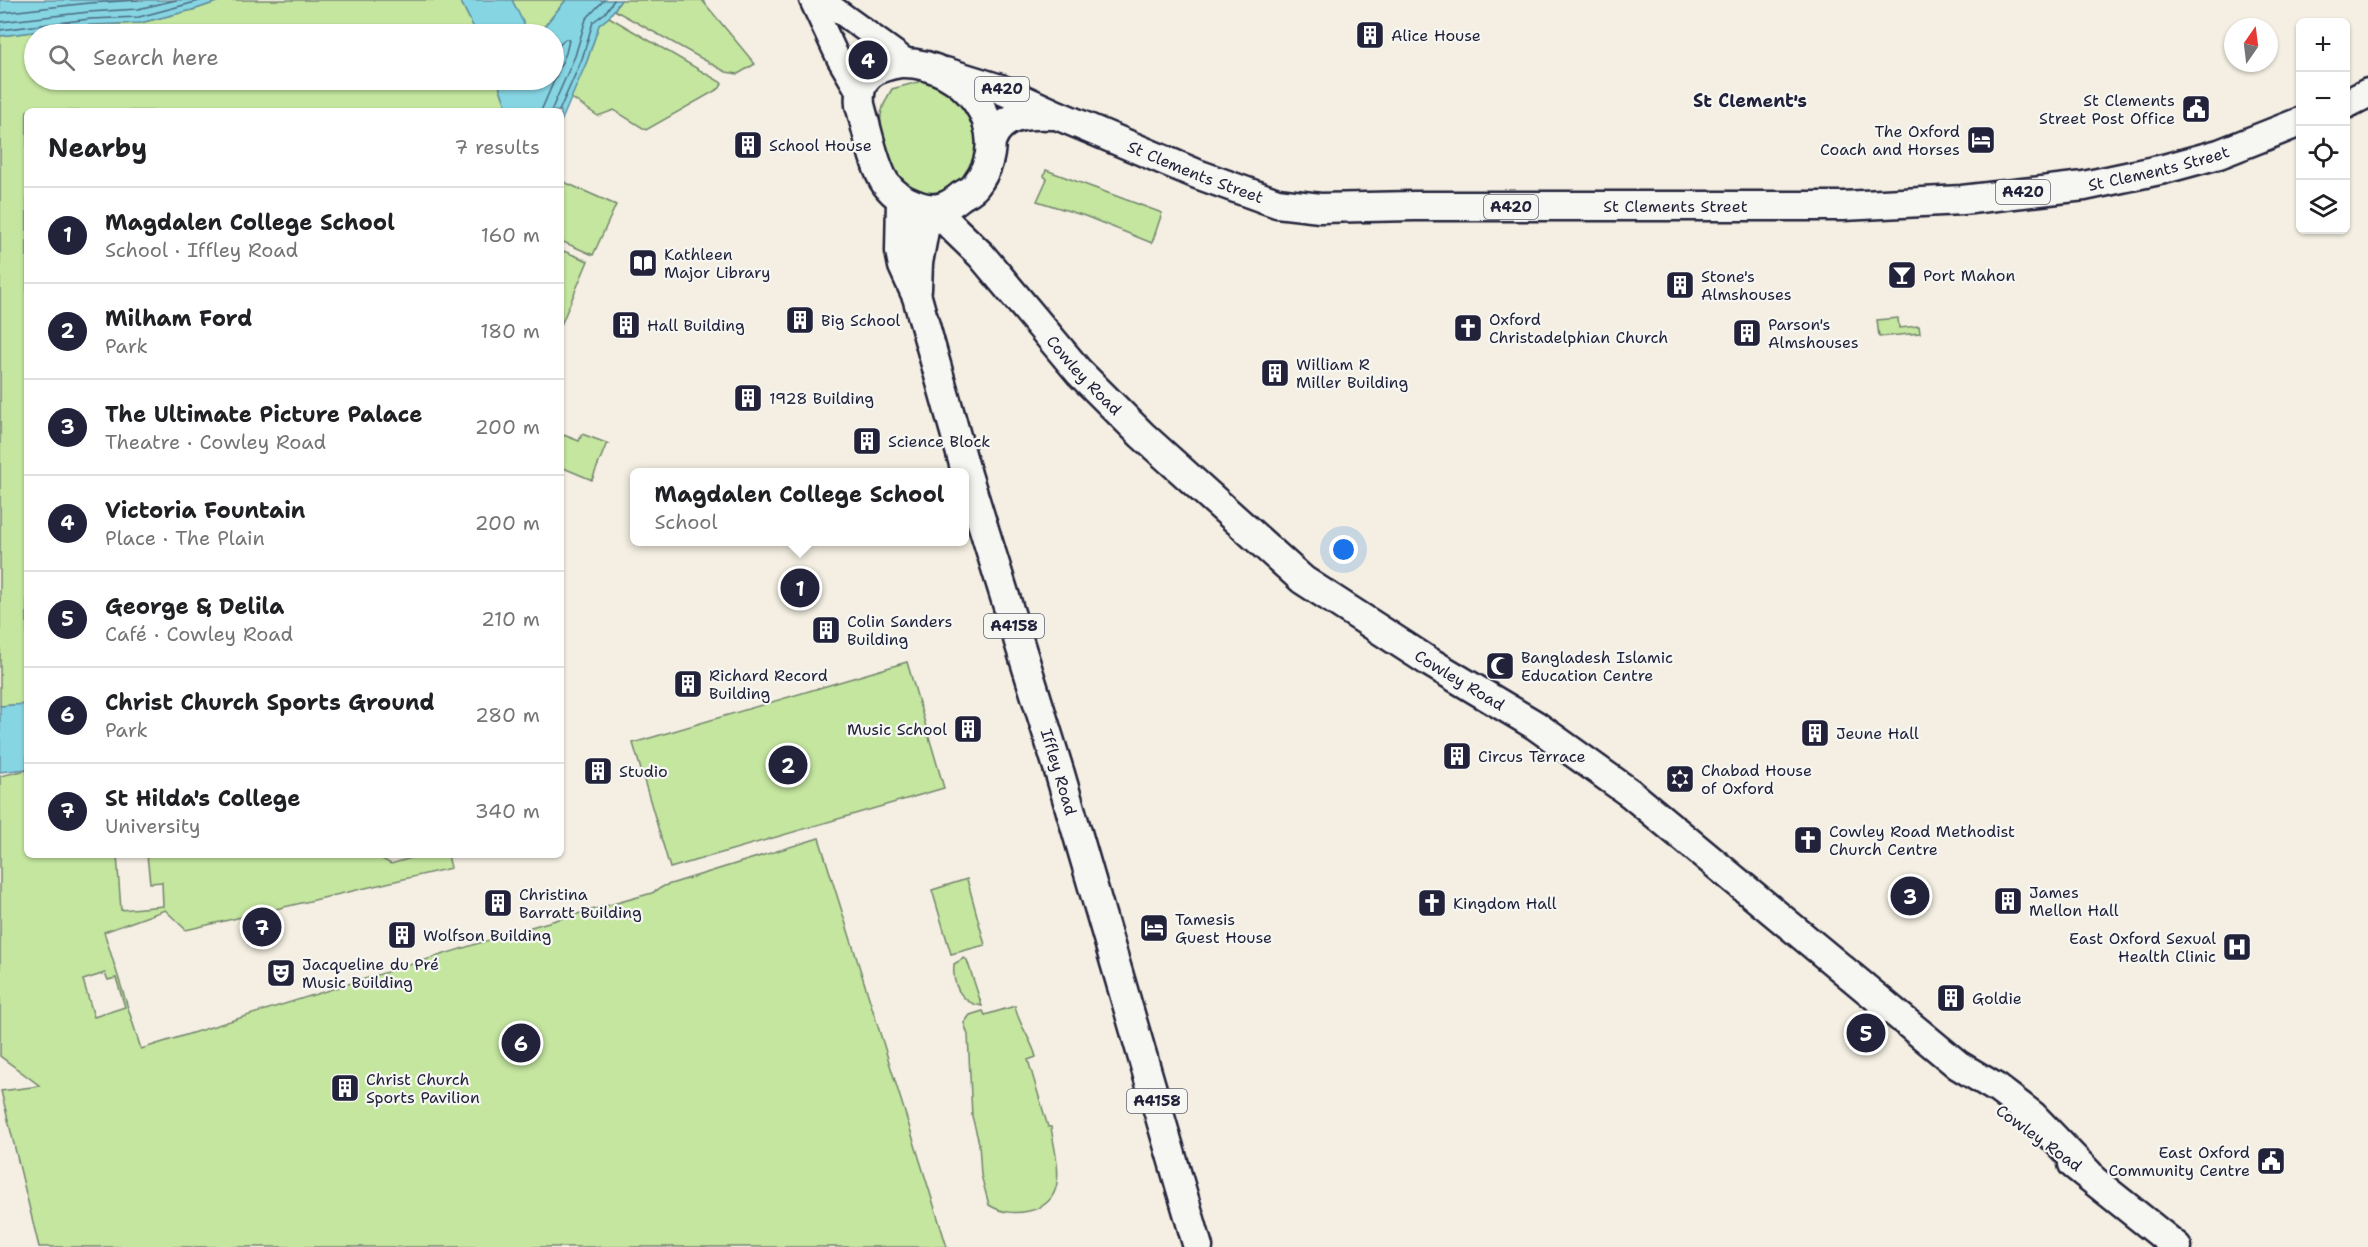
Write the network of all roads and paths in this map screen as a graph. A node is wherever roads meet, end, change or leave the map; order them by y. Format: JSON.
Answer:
{"nodes":[{"id":1,"x":811,"y":0,"type":"edge"},
{"id":2,"x":823,"y":0,"type":"edge"},
{"id":3,"x":910,"y":63,"type":"junction"},
{"id":4,"x":945,"y":72,"type":"junction"},
{"id":5,"x":2368,"y":93,"type":"edge"},
{"id":6,"x":859,"y":94,"type":"junction"},
{"id":7,"x":2350,"y":102,"type":"edge"},
{"id":8,"x":1057,"y":115,"type":"junction"},
{"id":9,"x":2296,"y":124,"type":"edge"},
{"id":10,"x":992,"y":139,"type":"junction"},
{"id":11,"x":975,"y":187,"type":"junction"},
{"id":12,"x":901,"y":199,"type":"junction"},
{"id":13,"x":932,"y":209,"type":"junction"},
{"id":14,"x":981,"y":255,"type":"junction"},
{"id":15,"x":917,"y":297,"type":"junction"},
{"id":16,"x":965,"y":468,"type":"edge"},
{"id":17,"x":969,"y":481,"type":"edge"},
{"id":18,"x":1198,"y":1247,"type":"edge"},
{"id":19,"x":2177,"y":1247,"type":"edge"}],
"edges":[{"from":1,"to":6,"type":"street"},
{"from":2,"to":3,"type":"street"},
{"from":3,"to":4,"type":"main road"},
{"from":3,"to":6,"type":"main road"},
{"from":4,"to":8,"type":"main road","name":"St Clements Street","number":"A420"},
{"from":4,"to":10,"type":"main road"},
{"from":5,"to":7,"type":"main road"},
{"from":6,"to":12,"type":"main road"},
{"from":8,"to":9,"type":"main road","name":"St Clements Street","number":"A420"},
{"from":8,"to":10,"type":"main road","name":"St Clements Street","number":"A420"},
{"from":10,"to":11,"type":"main road"},
{"from":11,"to":13,"type":"main road"},
{"from":11,"to":14,"type":"main road","name":"Cowley Road"},
{"from":12,"to":13,"type":"main road"},
{"from":12,"to":15,"type":"main road","name":"Iffley Road","number":"A4158"},
{"from":13,"to":14,"type":"main road","name":"Cowley Road"},
{"from":13,"to":15,"type":"main road","name":"Iffley Road","number":"A4158"},
{"from":14,"to":19,"type":"main road","name":"Cowley Road"},
{"from":15,"to":16,"type":"main road","name":"Iffley Road","number":"A4158"},
{"from":17,"to":18,"type":"main road","name":"Iffley Road","number":"A4158"}]}
